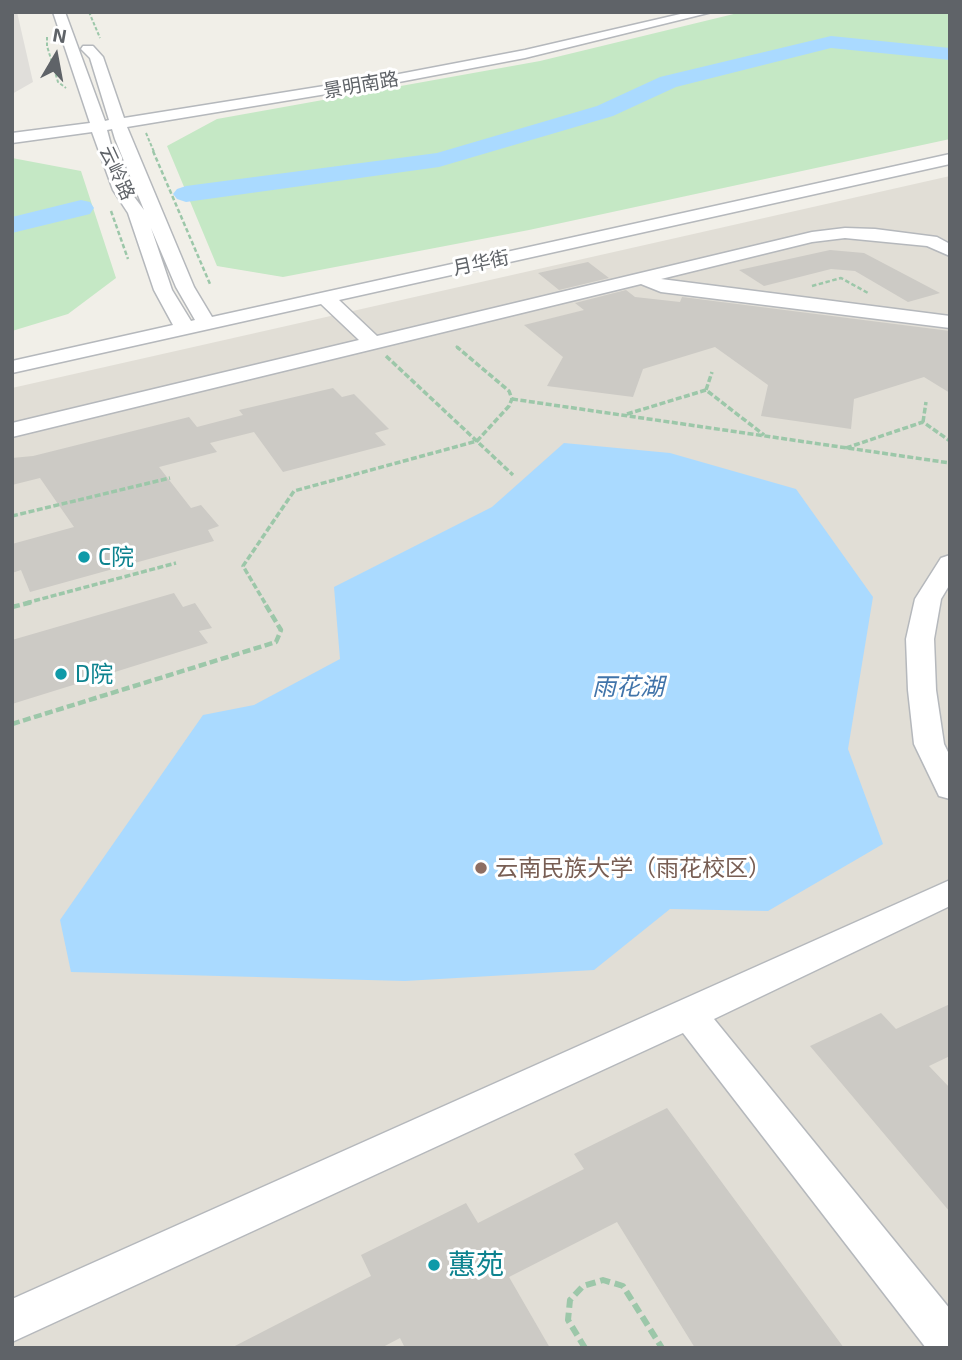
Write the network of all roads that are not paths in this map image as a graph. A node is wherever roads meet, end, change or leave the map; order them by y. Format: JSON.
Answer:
{"nodes":[{"id":1,"x":60,"y":12,"type":"edge"},
{"id":2,"x":70,"y":12,"type":"edge"},
{"id":3,"x":678,"y":12,"type":"edge"},
{"id":4,"x":706,"y":12,"type":"edge"},
{"id":5,"x":119,"y":120,"type":"junction"},
{"id":6,"x":98,"y":123,"type":"junction"},
{"id":7,"x":12,"y":131,"type":"edge"},
{"id":8,"x":12,"y":138,"type":"edge"},
{"id":9,"x":950,"y":152,"type":"edge"},
{"id":10,"x":950,"y":159,"type":"edge"},
{"id":11,"x":941,"y":239,"type":"edge"},
{"id":12,"x":950,"y":251,"type":"edge"},
{"id":13,"x":642,"y":278,"type":"junction"},
{"id":14,"x":325,"y":298,"type":"junction"},
{"id":15,"x":192,"y":322,"type":"junction"},
{"id":16,"x":950,"y":322,"type":"edge"},
{"id":17,"x":371,"y":341,"type":"junction"},
{"id":18,"x":12,"y":358,"type":"edge"},
{"id":19,"x":12,"y":367,"type":"edge"},
{"id":20,"x":12,"y":430,"type":"edge"},
{"id":21,"x":950,"y":563,"type":"edge"},
{"id":22,"x":950,"y":788,"type":"edge"},
{"id":23,"x":950,"y":892,"type":"edge"},
{"id":24,"x":689,"y":1014,"type":"junction"},
{"id":25,"x":12,"y":1321,"type":"edge"},
{"id":26,"x":950,"y":1344,"type":"edge"}],
"edges":[{"from":1,"to":6,"type":"street","name":"云岭路"},
{"from":2,"to":5,"type":"street","name":"云岭路"},
{"from":3,"to":5,"type":"street","name":"景明南路"},
{"from":4,"to":5,"type":"street","name":"景明南路"},
{"from":5,"to":6,"type":"street","name":"景明南路"},
{"from":5,"to":15,"type":"street","name":"云岭路"},
{"from":6,"to":7,"type":"street","name":"景明南路"},
{"from":6,"to":8,"type":"street","name":"景明南路"},
{"from":6,"to":15,"type":"street","name":"云岭路"},
{"from":9,"to":15,"type":"street","name":"月华街"},
{"from":10,"to":14,"type":"street","name":"月华街"},
{"from":11,"to":12,"type":"street"},
{"from":11,"to":13,"type":"street"},
{"from":13,"to":16,"type":"street"},
{"from":13,"to":17,"type":"street"},
{"from":14,"to":15,"type":"street","name":"月华街"},
{"from":14,"to":17,"type":"street"},
{"from":15,"to":18,"type":"street","name":"月华街"},
{"from":15,"to":19,"type":"street","name":"月华街"},
{"from":17,"to":20,"type":"street"},
{"from":21,"to":22,"type":"street"},
{"from":23,"to":24,"type":"street"},
{"from":24,"to":25,"type":"street"},
{"from":24,"to":26,"type":"street"}]}
